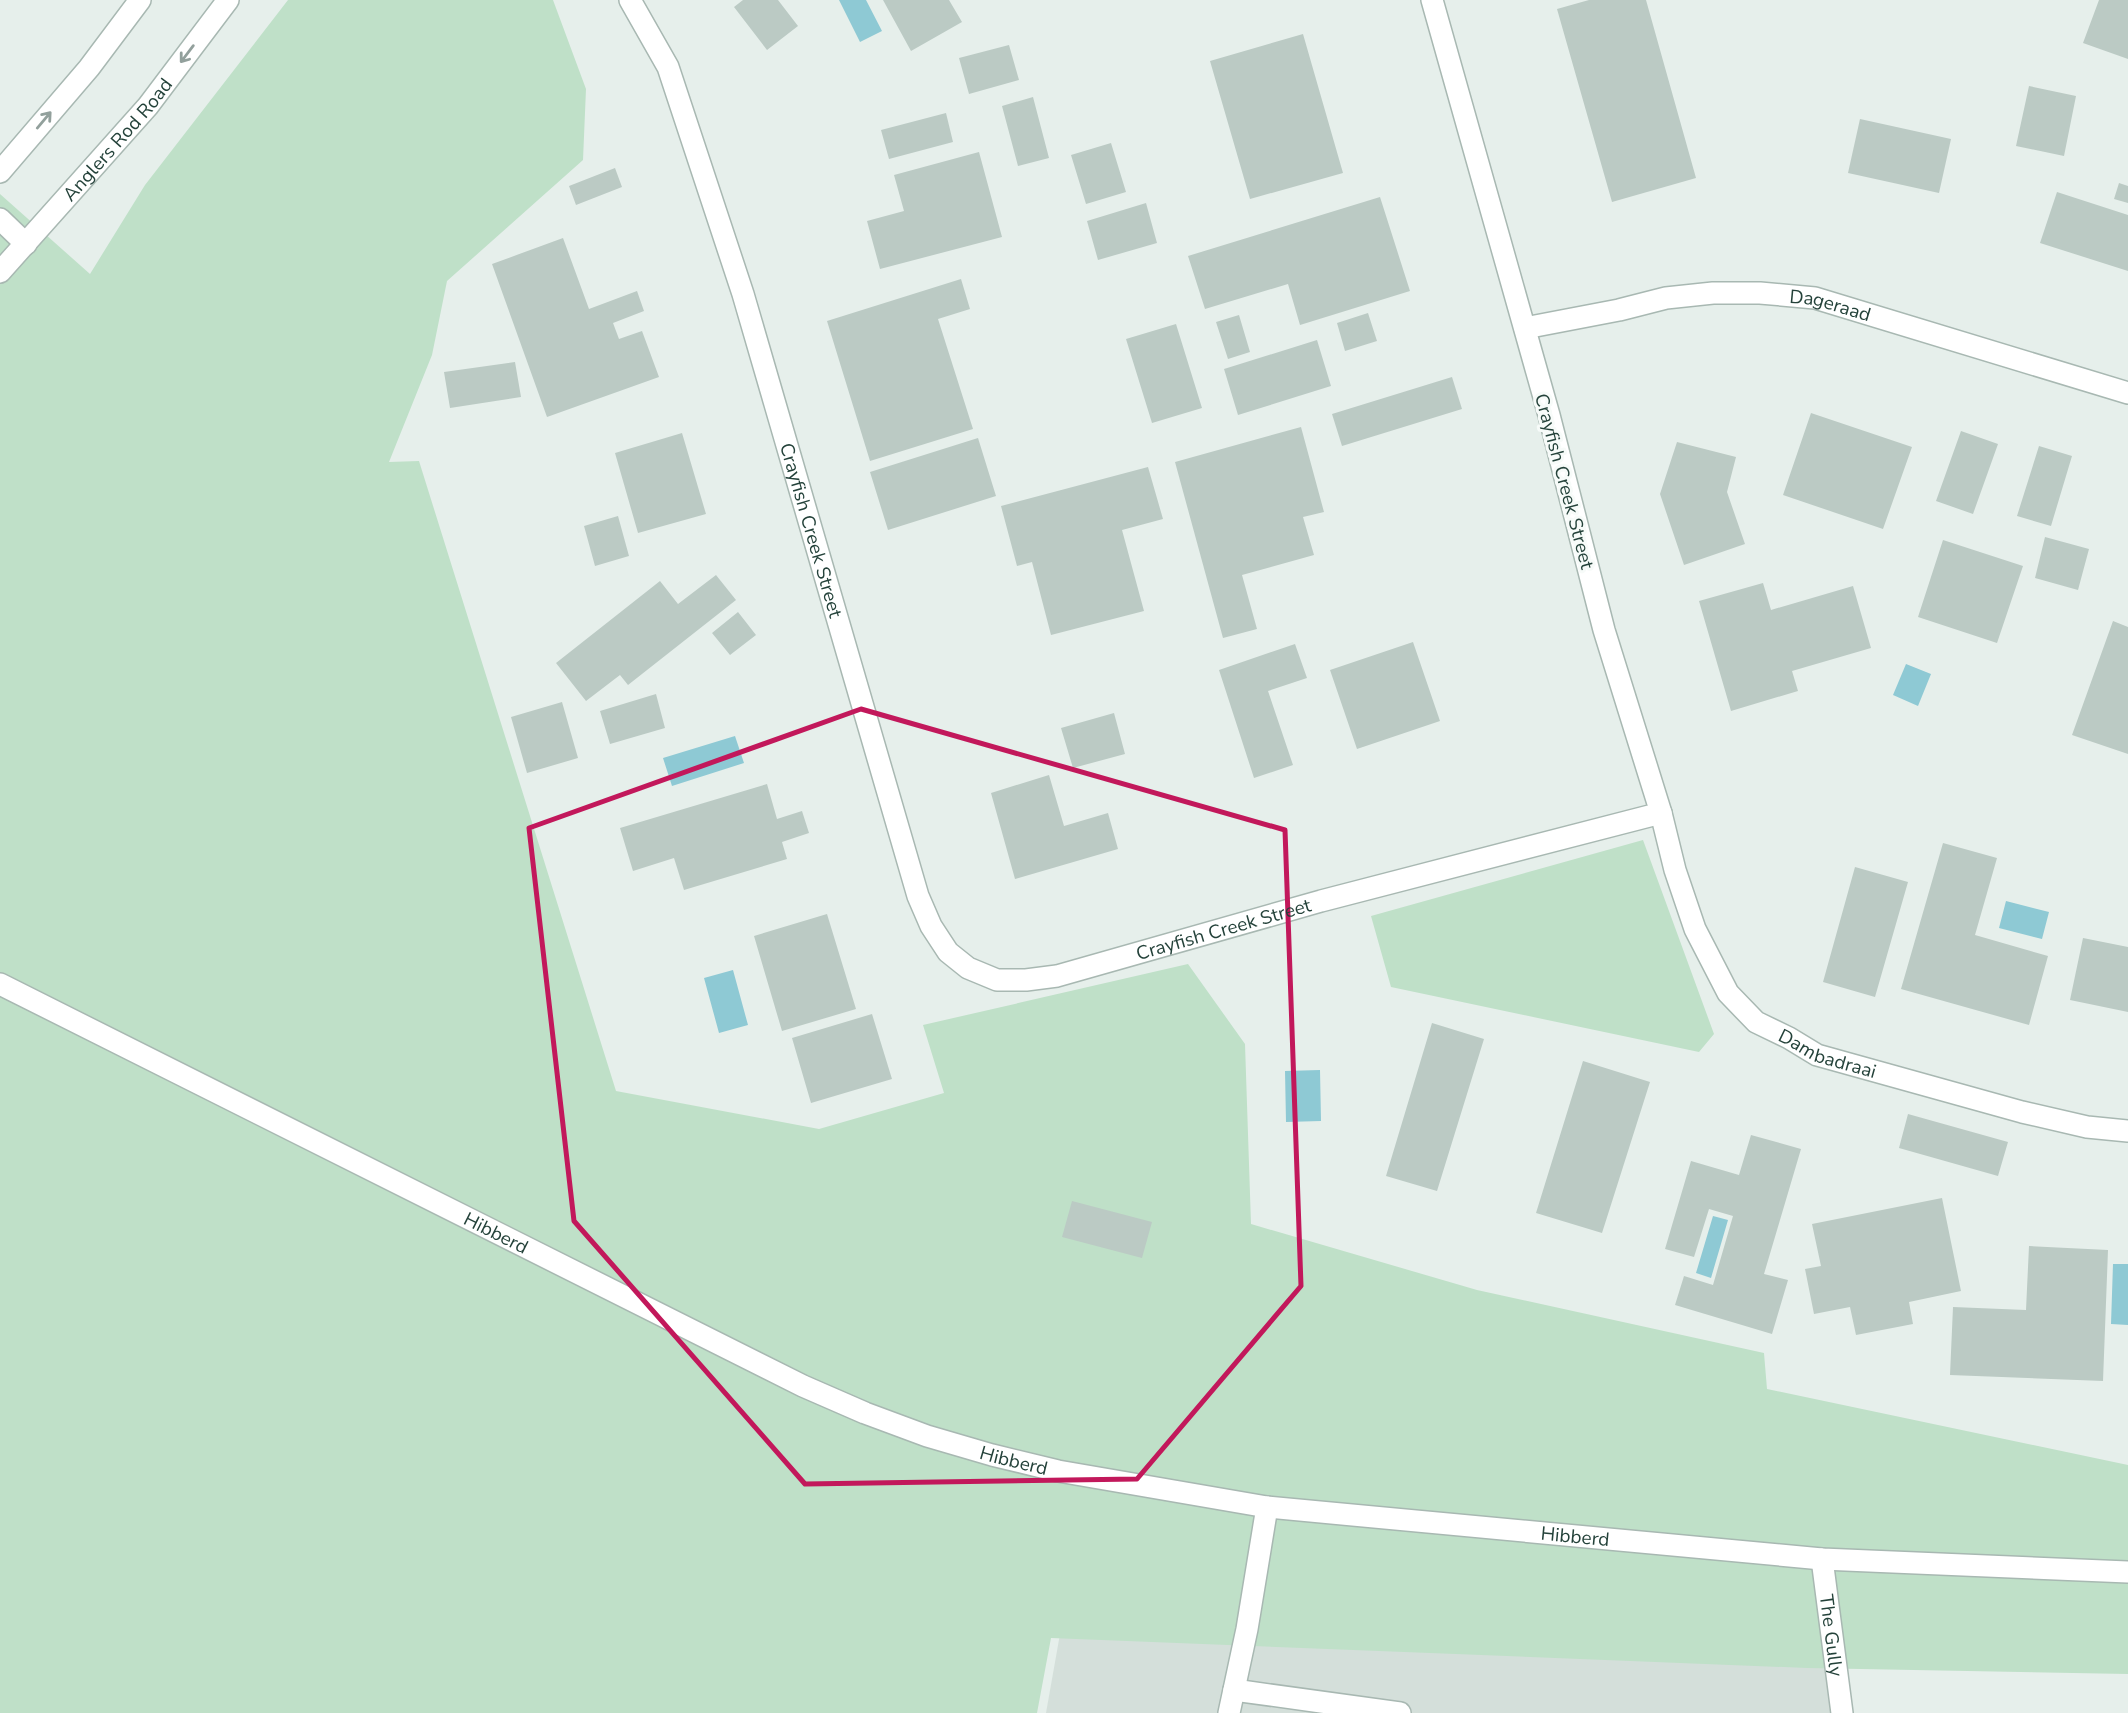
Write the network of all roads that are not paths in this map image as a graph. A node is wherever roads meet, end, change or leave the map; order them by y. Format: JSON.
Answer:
{"nodes":[{"id":1,"x":140,"y":0,"type":"edge"},
{"id":2,"x":228,"y":0,"type":"edge"},
{"id":3,"x":630,"y":0,"type":"edge"},
{"id":4,"x":1432,"y":0,"type":"edge"},
{"id":5,"x":0,"y":172,"type":"edge"},
{"id":6,"x":0,"y":219,"type":"edge"},
{"id":7,"x":26,"y":244,"type":"junction"},
{"id":8,"x":0,"y":272,"type":"edge"},
{"id":9,"x":1525,"y":328,"type":"junction"},
{"id":10,"x":2128,"y":393,"type":"edge"},
{"id":11,"x":1661,"y":813,"type":"junction"},
{"id":12,"x":0,"y":984,"type":"edge"},
{"id":13,"x":2128,"y":1131,"type":"edge"},
{"id":14,"x":1267,"y":1507,"type":"junction"},
{"id":15,"x":1822,"y":1559,"type":"junction"},
{"id":16,"x":2128,"y":1572,"type":"edge"},
{"id":17,"x":1234,"y":1690,"type":"junction"},
{"id":18,"x":1308,"y":1707,"type":"edge"},
{"id":19,"x":1229,"y":1713,"type":"edge"},
{"id":20,"x":1400,"y":1713,"type":"edge"},
{"id":21,"x":1842,"y":1713,"type":"edge"}],
"edges":[{"from":5,"to":1,"type":"street","one_way":true},
{"from":2,"to":7,"type":"street","name":"Anglers Rod Road","one_way":true},
{"from":3,"to":11,"type":"street","name":"Crayfish Creek Street"},
{"from":4,"to":9,"type":"street","name":"Crayfish Creek Street"},
{"from":6,"to":7,"type":"street"},
{"from":7,"to":8,"type":"street","name":"Anglers Rod Road"},
{"from":9,"to":10,"type":"street","name":"Dageraad"},
{"from":9,"to":11,"type":"street","name":"Crayfish Creek Street"},
{"from":11,"to":13,"type":"street","name":"Dambadraai"},
{"from":12,"to":14,"type":"street","name":"Hibberd"},
{"from":14,"to":15,"type":"street","name":"Hibberd"},
{"from":14,"to":17,"type":"street"},
{"from":15,"to":16,"type":"street","name":"Hibberd"},
{"from":15,"to":21,"type":"street","name":"The Gully"},
{"from":17,"to":18,"type":"street"},
{"from":17,"to":19,"type":"street"},
{"from":18,"to":20,"type":"street"}]}
